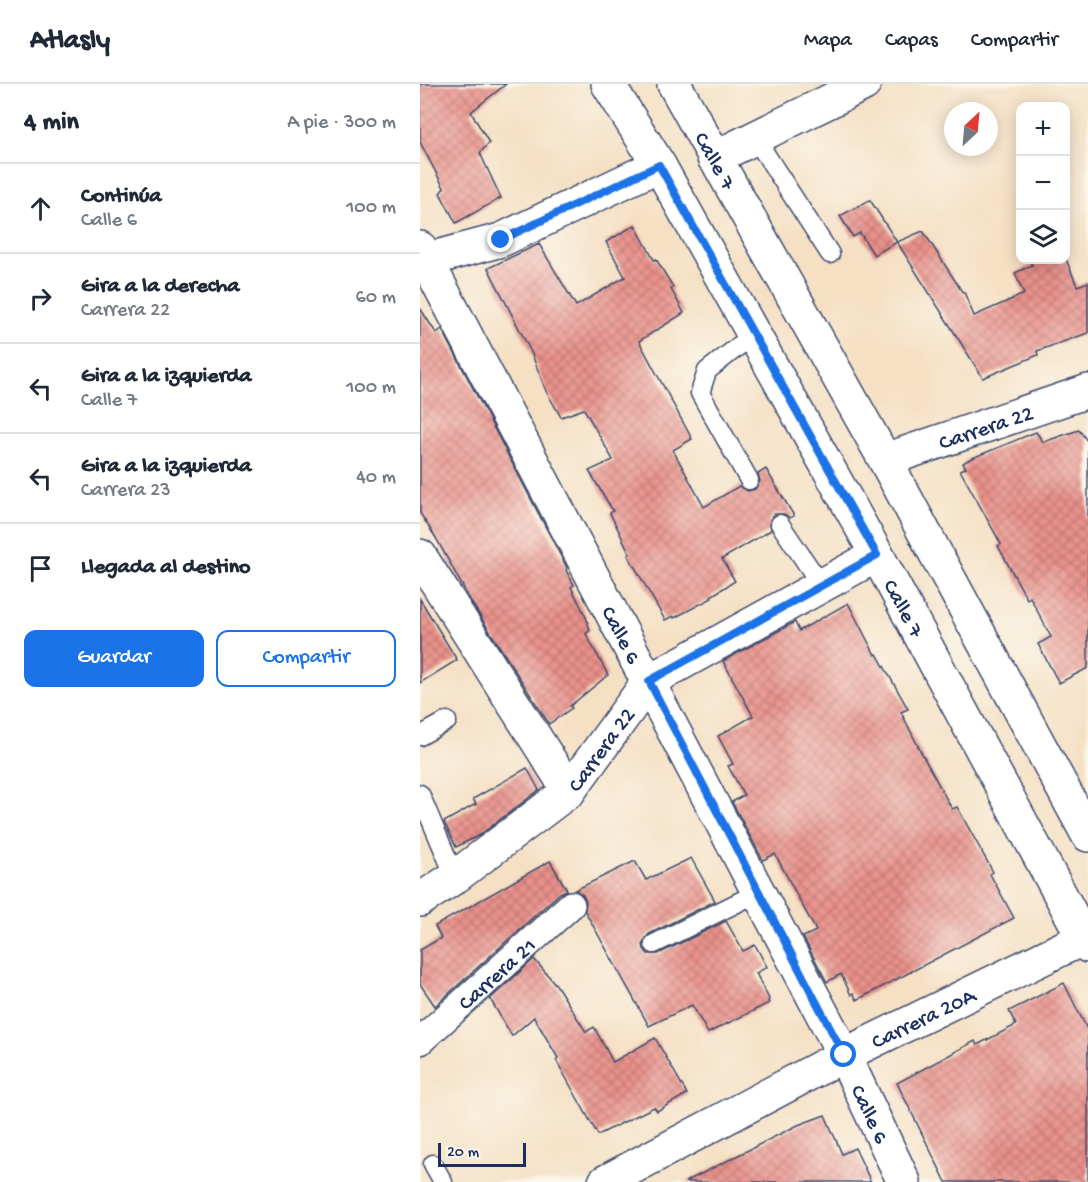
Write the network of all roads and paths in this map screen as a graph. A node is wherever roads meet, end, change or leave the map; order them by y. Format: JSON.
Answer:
{"nodes":[{"id":1,"x":608,"y":84,"type":"edge"},
{"id":2,"x":674,"y":84,"type":"edge"},
{"id":3,"x":864,"y":84,"type":"edge"},
{"id":4,"x":755,"y":138,"type":"junction"},
{"id":5,"x":714,"y":158,"type":"junction"},
{"id":6,"x":659,"y":165,"type":"junction"},
{"id":7,"x":830,"y":254,"type":"dead end"},
{"id":8,"x":422,"y":257,"type":"edge"},
{"id":9,"x":754,"y":334,"type":"junction"},
{"id":10,"x":1088,"y":390,"type":"edge"},
{"id":11,"x":885,"y":460,"type":"junction"},
{"id":12,"x":749,"y":480,"type":"dead end"},
{"id":13,"x":780,"y":525,"type":"dead end"},
{"id":14,"x":877,"y":555,"type":"junction"},
{"id":15,"x":420,"y":556,"type":"edge"},
{"id":16,"x":821,"y":585,"type":"junction"},
{"id":17,"x":649,"y":681,"type":"junction"},
{"id":18,"x":447,"y":721,"type":"dead end"},
{"id":19,"x":420,"y":736,"type":"edge"},
{"id":20,"x":569,"y":791,"type":"junction"},
{"id":21,"x":420,"y":794,"type":"edge"},
{"id":22,"x":1088,"y":835,"type":"edge"},
{"id":23,"x":455,"y":877,"type":"junction"},
{"id":24,"x":759,"y":892,"type":"junction"},
{"id":25,"x":420,"y":900,"type":"edge"},
{"id":26,"x":572,"y":905,"type":"dead end"},
{"id":27,"x":1086,"y":942,"type":"edge"},
{"id":28,"x":654,"y":944,"type":"dead end"},
{"id":29,"x":420,"y":1041,"type":"edge"},
{"id":30,"x":844,"y":1055,"type":"junction"},
{"id":31,"x":433,"y":1164,"type":"dead end"},
{"id":32,"x":443,"y":1182,"type":"edge"},
{"id":33,"x":605,"y":1182,"type":"edge"},
{"id":34,"x":904,"y":1182,"type":"edge"}],
"edges":[{"from":1,"to":6,"type":"street","name":"Calle 7"},
{"from":2,"to":5,"type":"street","name":"Calle 7"},
{"from":3,"to":4,"type":"street"},
{"from":4,"to":5,"type":"street"},
{"from":4,"to":7,"type":"lane"},
{"from":5,"to":11,"type":"street","name":"Calle 7"},
{"from":6,"to":8,"type":"street"},
{"from":6,"to":9,"type":"street","name":"Calle 7"},
{"from":8,"to":17,"type":"street","name":"Calle 6"},
{"from":9,"to":12,"type":"lane"},
{"from":9,"to":14,"type":"street","name":"Calle 7"},
{"from":10,"to":11,"type":"street","name":"Carrera 22"},
{"from":11,"to":22,"type":"street","name":"Calle 7"},
{"from":13,"to":16,"type":"lane"},
{"from":14,"to":16,"type":"street","name":"Carrera 22"},
{"from":14,"to":27,"type":"street","name":"Calle 7"},
{"from":15,"to":20,"type":"street"},
{"from":16,"to":17,"type":"street","name":"Carrera 22"},
{"from":17,"to":20,"type":"street","name":"Carrera 22"},
{"from":17,"to":24,"type":"street","name":"Calle 6"},
{"from":18,"to":19,"type":"lane"},
{"from":20,"to":23,"type":"street","name":"Carrera 22"},
{"from":21,"to":23,"type":"lane"},
{"from":23,"to":25,"type":"street","name":"Carrera 22"},
{"from":24,"to":28,"type":"lane"},
{"from":24,"to":30,"type":"street","name":"Calle 6"},
{"from":26,"to":29,"type":"street","name":"Carrera 21"},
{"from":27,"to":30,"type":"street","name":"Carrera 20A"},
{"from":30,"to":33,"type":"street","name":"Carrera 20A"},
{"from":30,"to":34,"type":"street","name":"Calle 6"},
{"from":31,"to":32,"type":"lane"}]}
